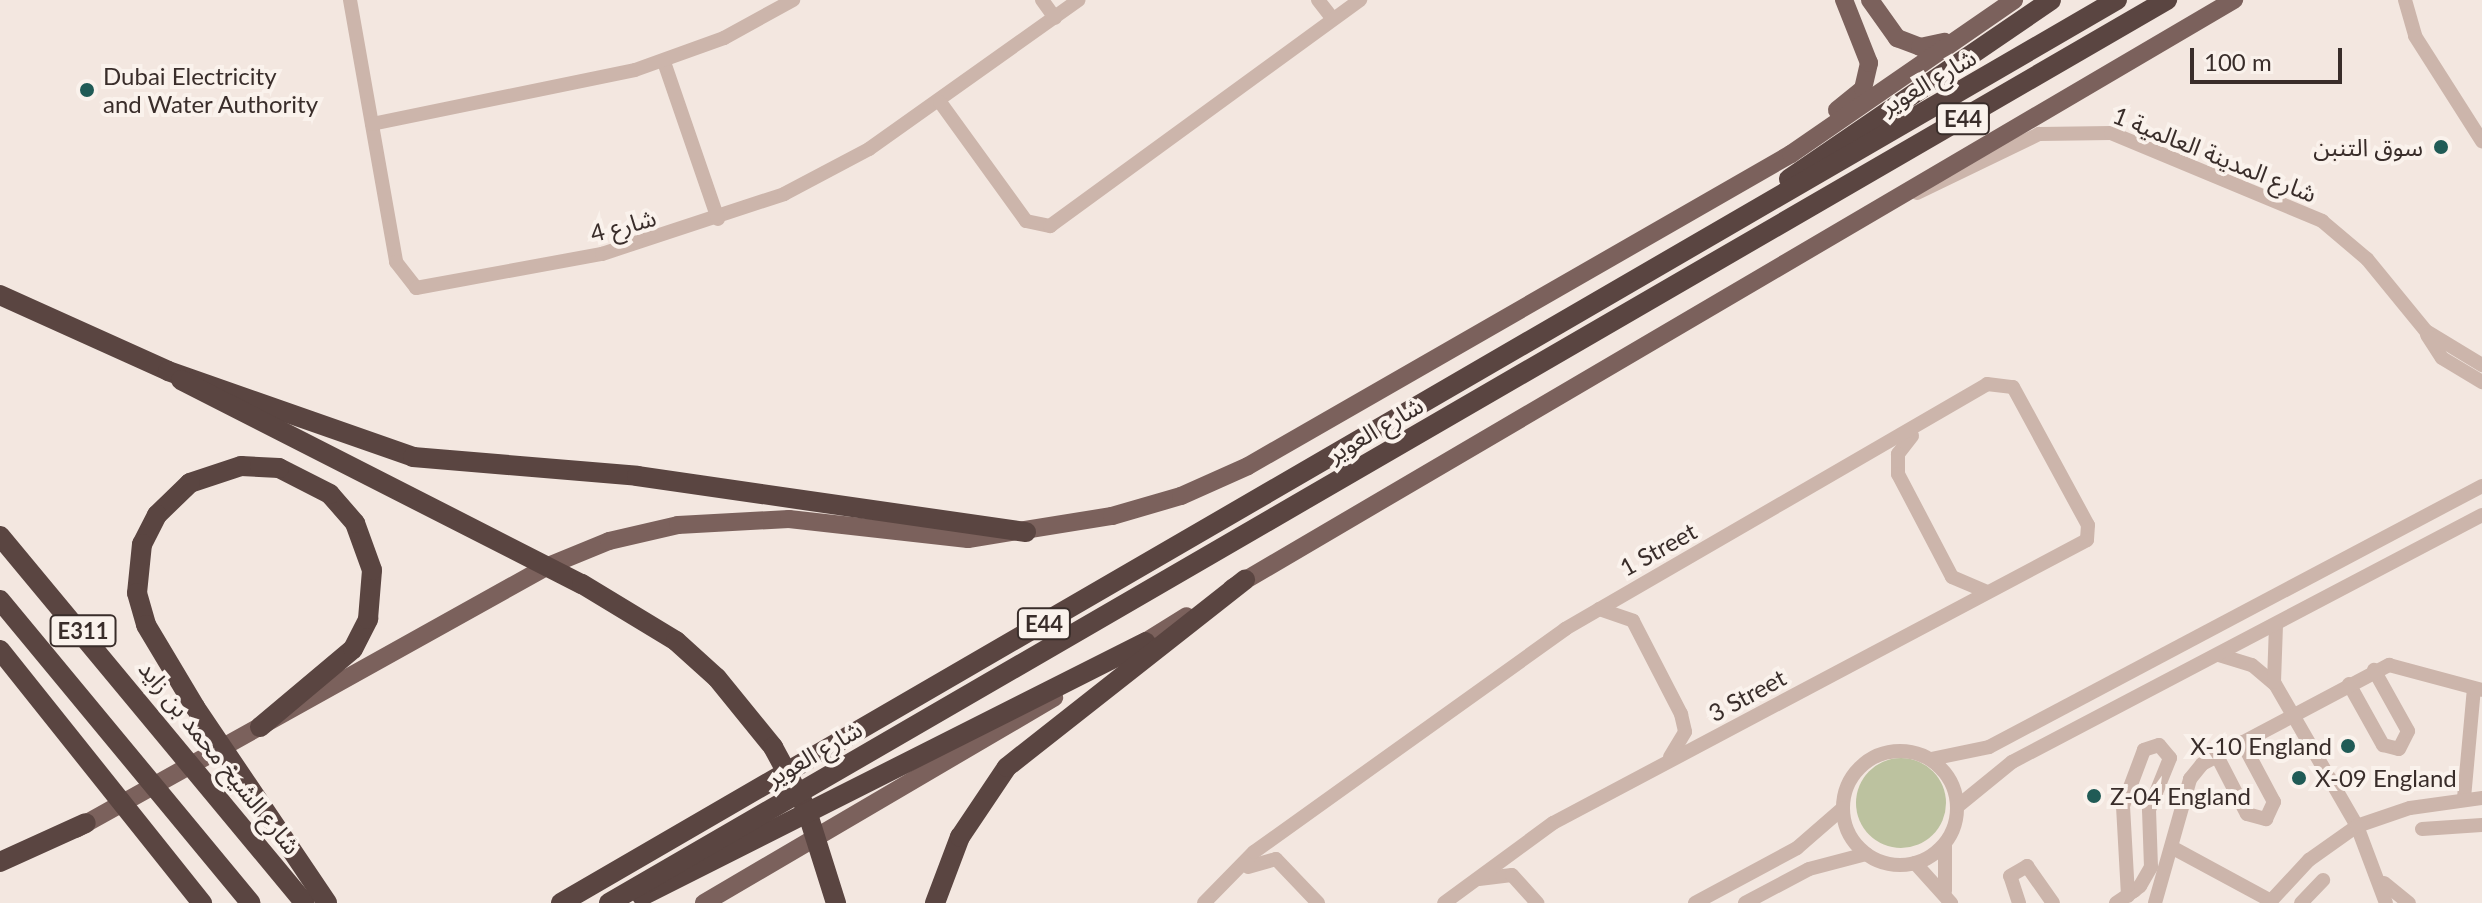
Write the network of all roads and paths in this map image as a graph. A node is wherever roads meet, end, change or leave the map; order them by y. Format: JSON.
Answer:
{"nodes":[{"id":1,"x":350,"y":0,"type":"edge"},
{"id":2,"x":793,"y":0,"type":"edge"},
{"id":3,"x":1042,"y":0,"type":"edge"},
{"id":4,"x":1079,"y":0,"type":"edge"},
{"id":5,"x":1318,"y":0,"type":"edge"},
{"id":6,"x":1360,"y":0,"type":"edge"},
{"id":7,"x":1844,"y":0,"type":"edge"},
{"id":8,"x":1870,"y":0,"type":"edge"},
{"id":9,"x":2014,"y":0,"type":"edge"},
{"id":10,"x":2051,"y":0,"type":"edge"},
{"id":11,"x":2117,"y":0,"type":"edge"},
{"id":12,"x":2167,"y":0,"type":"edge"},
{"id":13,"x":2234,"y":0,"type":"edge"},
{"id":14,"x":2405,"y":0,"type":"edge"},
{"id":15,"x":1055,"y":18,"type":"junction"},
{"id":16,"x":1333,"y":19,"type":"junction"},
{"id":17,"x":1972,"y":28,"type":"junction"},
{"id":18,"x":664,"y":62,"type":"junction"},
{"id":19,"x":940,"y":102,"type":"junction"},
{"id":20,"x":372,"y":124,"type":"junction"},
{"id":21,"x":2482,"y":141,"type":"edge"},
{"id":22,"x":1889,"y":201,"type":"junction"},
{"id":23,"x":1700,"y":203,"type":"junction"},
{"id":24,"x":1748,"y":217,"type":"junction"},
{"id":25,"x":718,"y":219,"type":"junction"},
{"id":26,"x":0,"y":295,"type":"edge"},
{"id":27,"x":2426,"y":331,"type":"junction"},
{"id":28,"x":2451,"y":350,"type":"junction"},
{"id":29,"x":2482,"y":356,"type":"edge"},
{"id":30,"x":2482,"y":365,"type":"edge"},
{"id":31,"x":168,"y":371,"type":"junction"},
{"id":32,"x":2482,"y":382,"type":"edge"},
{"id":33,"x":1920,"y":427,"type":"junction"},
{"id":34,"x":2482,"y":478,"type":"edge"},
{"id":35,"x":2482,"y":486,"type":"edge"},
{"id":36,"x":2446,"y":504,"type":"junction"},
{"id":37,"x":2482,"y":515,"type":"edge"},
{"id":38,"x":2482,"y":522,"type":"edge"},
{"id":39,"x":1026,"y":532,"type":"junction"},
{"id":40,"x":2446,"y":534,"type":"junction"},
{"id":41,"x":0,"y":536,"type":"edge"},
{"id":42,"x":2082,"y":543,"type":"joint"},
{"id":43,"x":1245,"y":580,"type":"junction"},
{"id":44,"x":1989,"y":592,"type":"junction"},
{"id":45,"x":0,"y":600,"type":"edge"},
{"id":46,"x":1596,"y":610,"type":"junction"},
{"id":47,"x":2276,"y":624,"type":"junction"},
{"id":48,"x":1146,"y":642,"type":"junction"},
{"id":49,"x":0,"y":650,"type":"edge"},
{"id":50,"x":2219,"y":655,"type":"junction"},
{"id":51,"x":2374,"y":670,"type":"junction"},
{"id":52,"x":0,"y":672,"type":"edge"},
{"id":53,"x":2275,"y":684,"type":"junction"},
{"id":54,"x":2349,"y":684,"type":"junction"},
{"id":55,"x":2478,"y":689,"type":"edge"},
{"id":56,"x":2292,"y":715,"type":"junction"},
{"id":57,"x":260,"y":727,"type":"junction"},
{"id":58,"x":2242,"y":742,"type":"junction"},
{"id":59,"x":2217,"y":756,"type":"junction"},
{"id":60,"x":1931,"y":759,"type":"junction"},
{"id":61,"x":1664,"y":764,"type":"junction"},
{"id":62,"x":95,"y":765,"type":"junction"},
{"id":63,"x":2473,"y":798,"type":"edge"},
{"id":64,"x":1958,"y":806,"type":"junction"},
{"id":65,"x":2123,"y":806,"type":"junction"},
{"id":66,"x":1843,"y":808,"type":"junction"},
{"id":67,"x":2149,"y":810,"type":"junction"},
{"id":68,"x":86,"y":823,"type":"junction"},
{"id":69,"x":2476,"y":824,"type":"edge"},
{"id":70,"x":2357,"y":826,"type":"junction"},
{"id":71,"x":2422,"y":829,"type":"dead end"},
{"id":72,"x":1945,"y":844,"type":"junction"},
{"id":73,"x":2175,"y":849,"type":"junction"},
{"id":74,"x":1866,"y":854,"type":"junction"},
{"id":75,"x":0,"y":862,"type":"edge"},
{"id":76,"x":1915,"y":863,"type":"junction"},
{"id":77,"x":0,"y":873,"type":"edge"},
{"id":78,"x":2323,"y":880,"type":"dead end"},
{"id":79,"x":2384,"y":883,"type":"junction"},
{"id":80,"x":1218,"y":888,"type":"junction"},
{"id":81,"x":1458,"y":891,"type":"junction"},
{"id":82,"x":1949,"y":899,"type":"edge"},
{"id":83,"x":2122,"y":899,"type":"edge"},
{"id":84,"x":2270,"y":902,"type":"edge"},
{"id":85,"x":202,"y":903,"type":"edge"},
{"id":86,"x":251,"y":903,"type":"edge"},
{"id":87,"x":305,"y":903,"type":"edge"},
{"id":88,"x":327,"y":903,"type":"edge"},
{"id":89,"x":561,"y":903,"type":"edge"},
{"id":90,"x":609,"y":903,"type":"edge"},
{"id":91,"x":628,"y":903,"type":"edge"},
{"id":92,"x":704,"y":903,"type":"edge"},
{"id":93,"x":836,"y":903,"type":"edge"},
{"id":94,"x":935,"y":903,"type":"edge"},
{"id":95,"x":1204,"y":903,"type":"edge"},
{"id":96,"x":1318,"y":903,"type":"edge"},
{"id":97,"x":1444,"y":903,"type":"edge"},
{"id":98,"x":1537,"y":903,"type":"edge"},
{"id":99,"x":1695,"y":903,"type":"edge"},
{"id":100,"x":1745,"y":903,"type":"edge"},
{"id":101,"x":2019,"y":903,"type":"edge"},
{"id":102,"x":2053,"y":903,"type":"edge"},
{"id":103,"x":2155,"y":903,"type":"edge"},
{"id":104,"x":2301,"y":903,"type":"edge"},
{"id":105,"x":2386,"y":903,"type":"edge"},
{"id":106,"x":2409,"y":903,"type":"edge"}],
"edges":[{"from":1,"to":20,"type":"street","name":"شارع 4"},
{"from":2,"to":18,"type":"street"},
{"from":3,"to":15,"type":"street"},
{"from":4,"to":15,"type":"street","name":"شارع 4"},
{"from":5,"to":16,"type":"street"},
{"from":6,"to":16,"type":"street"},
{"from":7,"to":23,"type":"main road"},
{"from":8,"to":17,"type":"main road"},
{"from":9,"to":17,"type":"main road"},
{"from":10,"to":24,"type":"highway"},
{"from":11,"to":24,"type":"highway","name":"شارع العوير","number":"E44"},
{"from":12,"to":90,"type":"highway","name":"شارع العوير","number":"E44"},
{"from":13,"to":22,"type":"main road"},
{"from":14,"to":21,"type":"street"},
{"from":15,"to":19,"type":"street","name":"شارع 4"},
{"from":16,"to":19,"type":"street"},
{"from":17,"to":23,"type":"main road"},
{"from":18,"to":20,"type":"street"},
{"from":18,"to":25,"type":"street"},
{"from":19,"to":25,"type":"street","name":"شارع 4"},
{"from":20,"to":25,"type":"street","name":"شارع 4"},
{"from":22,"to":27,"type":"street","name":"شارع المدينة العالمية 1"},
{"from":22,"to":43,"type":"main road"},
{"from":23,"to":39,"type":"main road"},
{"from":24,"to":89,"type":"highway","name":"شارع العوير","number":"E44"},
{"from":26,"to":31,"type":"highway"},
{"from":27,"to":28,"type":"street","name":"شارع المدينة العالمية 1"},
{"from":27,"to":32,"type":"street"},
{"from":28,"to":29,"type":"street"},
{"from":28,"to":30,"type":"street","name":"شارع المدينة العالمية 1"},
{"from":31,"to":39,"type":"highway"},
{"from":31,"to":93,"type":"highway"},
{"from":33,"to":42,"type":"street","name":"1 Street"},
{"from":33,"to":44,"type":"street"},
{"from":33,"to":46,"type":"street","name":"1 Street"},
{"from":34,"to":36,"type":"street"},
{"from":35,"to":36,"type":"street"},
{"from":36,"to":60,"type":"street"},
{"from":37,"to":40,"type":"street"},
{"from":38,"to":40,"type":"street"},
{"from":39,"to":57,"type":"main road"},
{"from":40,"to":47,"type":"street"},
{"from":41,"to":87,"type":"highway","name":"شارع الشيخ محمد بن زايد","number":"E311"},
{"from":42,"to":44,"type":"street","name":"3 Street"},
{"from":43,"to":48,"type":"main road"},
{"from":43,"to":94,"type":"highway"},
{"from":44,"to":61,"type":"street","name":"3 Street"},
{"from":45,"to":86,"type":"highway","number":"E311"},
{"from":46,"to":61,"type":"street"},
{"from":46,"to":80,"type":"street","name":"1 Street"},
{"from":47,"to":50,"type":"street"},
{"from":47,"to":53,"type":"street"},
{"from":48,"to":91,"type":"highway"},
{"from":48,"to":92,"type":"main road"},
{"from":49,"to":62,"type":"highway"},
{"from":50,"to":53,"type":"street"},
{"from":50,"to":64,"type":"street"},
{"from":51,"to":54,"type":"street"},
{"from":51,"to":54,"type":"street"},
{"from":51,"to":55,"type":"street"},
{"from":52,"to":62,"type":"highway"},
{"from":53,"to":56,"type":"street"},
{"from":54,"to":56,"type":"street"},
{"from":55,"to":63,"type":"street"},
{"from":56,"to":58,"type":"street"},
{"from":56,"to":70,"type":"street"},
{"from":57,"to":68,"type":"main road"},
{"from":57,"to":88,"type":"highway"},
{"from":58,"to":59,"type":"street"},
{"from":58,"to":59,"type":"street"},
{"from":59,"to":73,"type":"street"},
{"from":60,"to":64,"type":"street"},
{"from":60,"to":66,"type":"street"},
{"from":61,"to":81,"type":"street","name":"3 Street"},
{"from":62,"to":85,"type":"highway"},
{"from":63,"to":69,"type":"street"},
{"from":63,"to":70,"type":"street"},
{"from":64,"to":72,"type":"street"},
{"from":65,"to":67,"type":"street"},
{"from":65,"to":67,"type":"street"},
{"from":65,"to":83,"type":"street"},
{"from":66,"to":74,"type":"street"},
{"from":66,"to":99,"type":"street"},
{"from":67,"to":83,"type":"street"},
{"from":68,"to":75,"type":"highway"},
{"from":68,"to":77,"type":"main road"},
{"from":69,"to":71,"type":"street"},
{"from":70,"to":79,"type":"street"},
{"from":70,"to":84,"type":"street"},
{"from":72,"to":76,"type":"street"},
{"from":72,"to":82,"type":"street"},
{"from":73,"to":84,"type":"street"},
{"from":73,"to":103,"type":"street"},
{"from":74,"to":76,"type":"street"},
{"from":74,"to":100,"type":"street"},
{"from":76,"to":82,"type":"street"},
{"from":78,"to":104,"type":"street"},
{"from":79,"to":105,"type":"street"},
{"from":79,"to":106,"type":"street"},
{"from":80,"to":95,"type":"street","name":"1 Street"},
{"from":80,"to":96,"type":"street"},
{"from":81,"to":97,"type":"street","name":"3 Street"},
{"from":81,"to":98,"type":"street"},
{"from":101,"to":102,"type":"street"}]}
